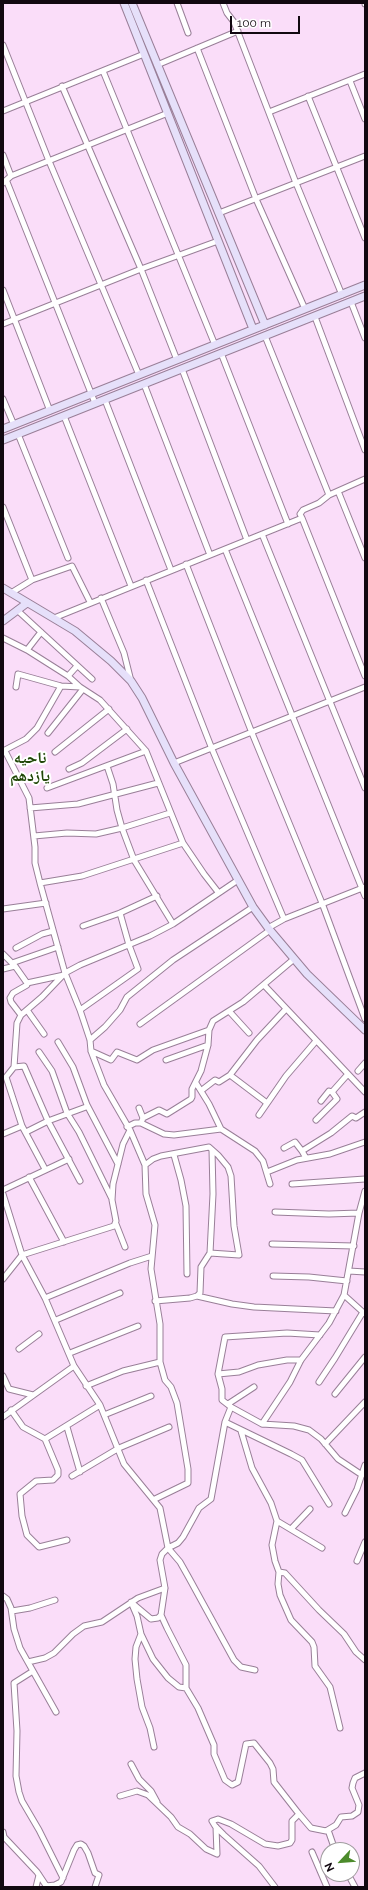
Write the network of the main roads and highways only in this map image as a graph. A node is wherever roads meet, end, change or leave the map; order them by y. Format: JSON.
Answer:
{"nodes":[{"id":1,"x":124,"y":3,"type":"edge"},
{"id":2,"x":132,"y":3,"type":"edge"},
{"id":3,"x":365,"y":285,"type":"edge"},
{"id":4,"x":365,"y":296,"type":"edge"},
{"id":5,"x":265,"y":325,"type":"junction"},
{"id":6,"x":253,"y":329,"type":"junction"},
{"id":7,"x":3,"y":429,"type":"edge"},
{"id":8,"x":3,"y":440,"type":"edge"},
{"id":9,"x":3,"y":588,"type":"edge"},
{"id":10,"x":27,"y":603,"type":"junction"},
{"id":11,"x":3,"y":621,"type":"edge"},
{"id":12,"x":365,"y":1030,"type":"edge"}],
"edges":[{"from":1,"to":6,"type":"main road"},
{"from":2,"to":5,"type":"main road"},
{"from":3,"to":5,"type":"main road"},
{"from":4,"to":8,"type":"main road"},
{"from":5,"to":6,"type":"main road"},
{"from":6,"to":7,"type":"main road"},
{"from":9,"to":10,"type":"main road"},
{"from":10,"to":11,"type":"main road"},
{"from":10,"to":12,"type":"main road"}]}
